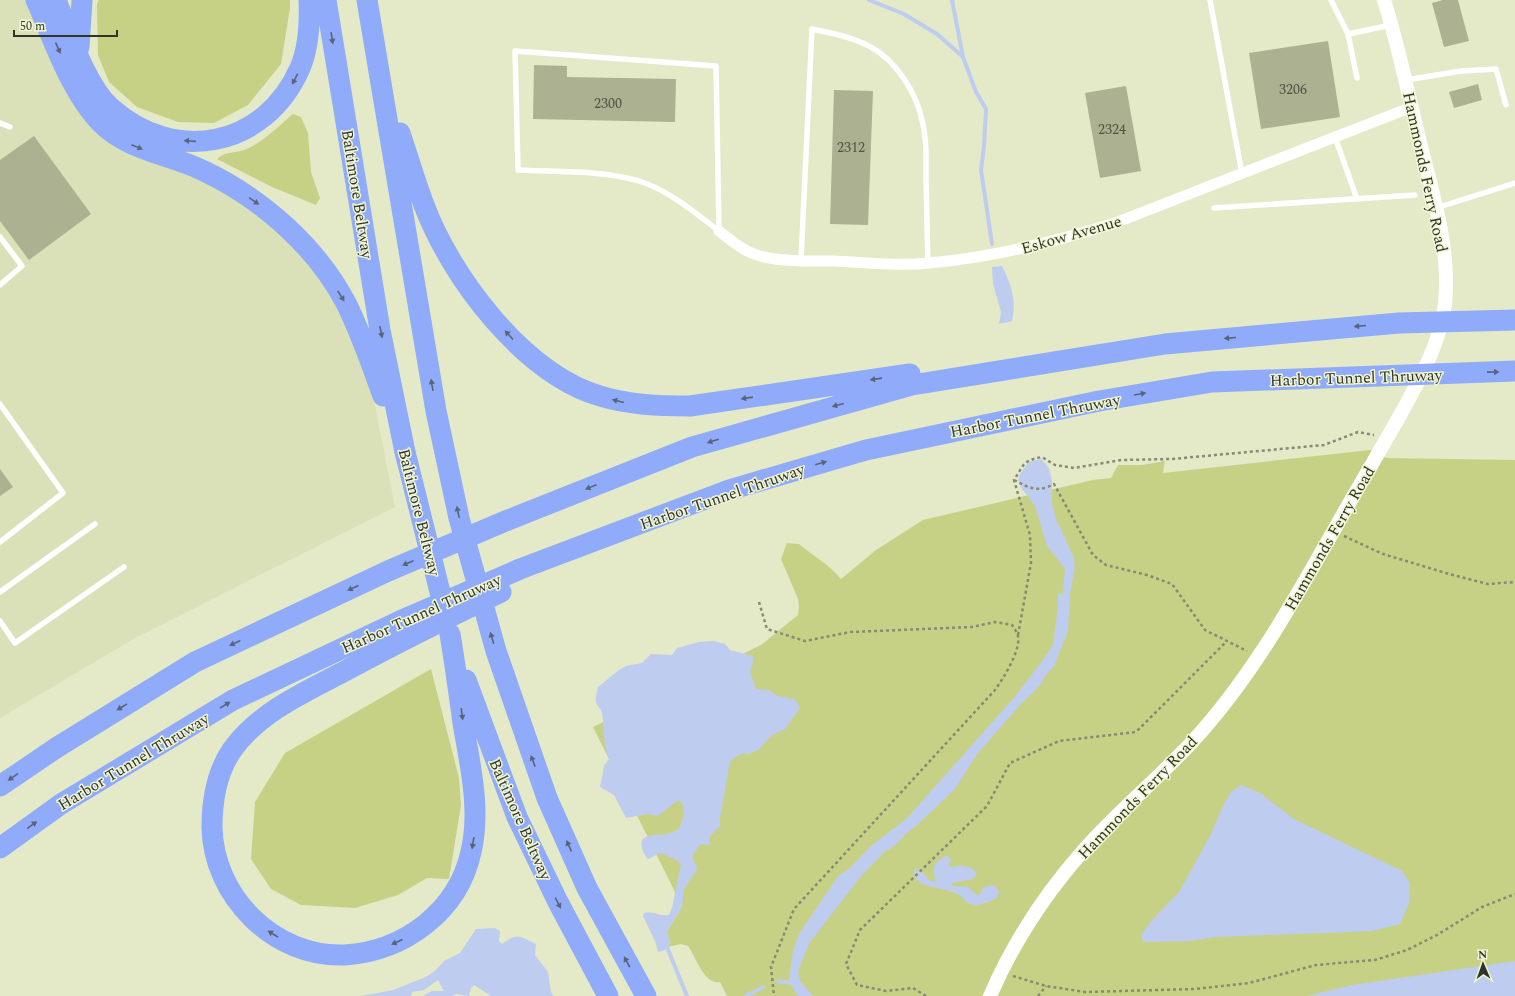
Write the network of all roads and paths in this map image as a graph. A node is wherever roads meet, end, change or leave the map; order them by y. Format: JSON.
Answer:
{"nodes":[{"id":1,"x":36,"y":0,"type":"edge"},
{"id":2,"x":56,"y":0,"type":"edge"},
{"id":3,"x":82,"y":0,"type":"edge"},
{"id":4,"x":309,"y":0,"type":"edge"},
{"id":5,"x":326,"y":0,"type":"edge"},
{"id":6,"x":367,"y":0,"type":"edge"},
{"id":7,"x":1210,"y":0,"type":"edge"},
{"id":8,"x":1331,"y":0,"type":"edge"},
{"id":9,"x":1384,"y":0,"type":"edge"},
{"id":10,"x":1391,"y":25,"type":"junction"},
{"id":11,"x":1348,"y":34,"type":"junction"},
{"id":12,"x":79,"y":56,"type":"junction"},
{"id":13,"x":378,"y":67,"type":"junction"},
{"id":14,"x":1357,"y":78,"type":"dead end"},
{"id":15,"x":1405,"y":80,"type":"junction"},
{"id":16,"x":1506,"y":105,"type":"dead end"},
{"id":17,"x":1412,"y":107,"type":"junction"},
{"id":18,"x":0,"y":123,"type":"edge"},
{"id":19,"x":10,"y":127,"type":"dead end"},
{"id":20,"x":1335,"y":137,"type":"junction"},
{"id":21,"x":1242,"y":174,"type":"junction"},
{"id":22,"x":1515,"y":182,"type":"edge"},
{"id":23,"x":1415,"y":195,"type":"dead end"},
{"id":24,"x":1357,"y":199,"type":"junction"},
{"id":25,"x":1214,"y":208,"type":"dead end"},
{"id":26,"x":1436,"y":208,"type":"junction"},
{"id":27,"x":719,"y":231,"type":"junction"},
{"id":28,"x":0,"y":237,"type":"edge"},
{"id":29,"x":801,"y":260,"type":"junction"},
{"id":30,"x":928,"y":263,"type":"junction"},
{"id":31,"x":0,"y":285,"type":"edge"},
{"id":32,"x":1515,"y":320,"type":"edge"},
{"id":33,"x":1165,"y":344,"type":"junction"},
{"id":34,"x":1515,"y":372,"type":"edge"},
{"id":35,"x":0,"y":404,"type":"edge"},
{"id":36,"x":1385,"y":441,"type":"junction"},
{"id":37,"x":405,"y":452,"type":"junction"},
{"id":38,"x":1014,"y":480,"type":"junction"},
{"id":39,"x":95,"y":524,"type":"dead end"},
{"id":40,"x":1333,"y":530,"type":"junction"},
{"id":41,"x":0,"y":542,"type":"edge"},
{"id":42,"x":124,"y":567,"type":"dead end"},
{"id":43,"x":1515,"y":582,"type":"edge"},
{"id":44,"x":0,"y":592,"type":"edge"},
{"id":45,"x":759,"y":602,"type":"dead end"},
{"id":46,"x":0,"y":621,"type":"edge"},
{"id":47,"x":403,"y":630,"type":"junction"},
{"id":48,"x":450,"y":634,"type":"junction"},
{"id":49,"x":1018,"y":635,"type":"junction"},
{"id":50,"x":1226,"y":642,"type":"junction"},
{"id":51,"x":1258,"y":657,"type":"junction"},
{"id":52,"x":0,"y":786,"type":"edge"},
{"id":53,"x":0,"y":848,"type":"edge"},
{"id":54,"x":1515,"y":894,"type":"edge"},
{"id":55,"x":1001,"y":972,"type":"junction"},
{"id":56,"x":1046,"y":986,"type":"junction"},
{"id":57,"x":608,"y":996,"type":"edge"},
{"id":58,"x":646,"y":996,"type":"edge"},
{"id":59,"x":774,"y":996,"type":"edge"},
{"id":60,"x":926,"y":996,"type":"edge"},
{"id":61,"x":990,"y":996,"type":"edge"},
{"id":62,"x":1038,"y":996,"type":"edge"}],
"edges":[{"from":1,"to":37,"type":"highway","one_way":true},
{"from":2,"to":12,"type":"highway"},
{"from":3,"to":12,"type":"highway"},
{"from":4,"to":12,"type":"highway","one_way":true},
{"from":5,"to":37,"type":"highway","name":"Baltimore Beltway","one_way":true},
{"from":6,"to":13,"type":"highway","name":"Baltimore Beltway"},
{"from":7,"to":21,"type":"lane"},
{"from":8,"to":11,"type":"lane"},
{"from":9,"to":10,"type":"street","name":"Hammonds Ferry Road"},
{"from":10,"to":11,"type":"lane"},
{"from":10,"to":15,"type":"street","name":"Hammonds Ferry Road"},
{"from":11,"to":14,"type":"lane"},
{"from":33,"to":13,"type":"highway","one_way":true},
{"from":58,"to":13,"type":"highway","name":"Baltimore Beltway","one_way":true},
{"from":15,"to":16,"type":"lane"},
{"from":15,"to":17,"type":"street","name":"Hammonds Ferry Road"},
{"from":17,"to":20,"type":"street","name":"Eskow Avenue"},
{"from":17,"to":26,"type":"street","name":"Hammonds Ferry Road"},
{"from":18,"to":19,"type":"lane"},
{"from":20,"to":21,"type":"street","name":"Eskow Avenue"},
{"from":20,"to":24,"type":"lane"},
{"from":21,"to":30,"type":"street","name":"Eskow Avenue"},
{"from":22,"to":26,"type":"lane"},
{"from":23,"to":24,"type":"lane"},
{"from":24,"to":25,"type":"lane"},
{"from":26,"to":36,"type":"street","name":"Hammonds Ferry Road"},
{"from":27,"to":27,"type":"lane"},
{"from":27,"to":29,"type":"street","name":"Eskow Avenue"},
{"from":28,"to":31,"type":"lane"},
{"from":29,"to":30,"type":"street","name":"Eskow Avenue"},
{"from":29,"to":30,"type":"lane"},
{"from":32,"to":33,"type":"highway","one_way":true},
{"from":33,"to":52,"type":"highway","one_way":true},
{"from":47,"to":34,"type":"highway","name":"Harbor Tunnel Thruway","one_way":true},
{"from":35,"to":41,"type":"lane"},
{"from":36,"to":38,"type":"path"},
{"from":36,"to":40,"type":"street","name":"Hammonds Ferry Road"},
{"from":37,"to":48,"type":"highway","name":"Baltimore Beltway"},
{"from":38,"to":49,"type":"path"},
{"from":38,"to":50,"type":"path"},
{"from":39,"to":44,"type":"lane"},
{"from":40,"to":43,"type":"path"},
{"from":40,"to":51,"type":"street","name":"Hammonds Ferry Road"},
{"from":42,"to":46,"type":"lane"},
{"from":45,"to":49,"type":"path"},
{"from":48,"to":47,"type":"highway","one_way":true},
{"from":53,"to":47,"type":"highway","name":"Harbor Tunnel Thruway","one_way":true},
{"from":48,"to":57,"type":"highway","name":"Baltimore Beltway","one_way":true},
{"from":49,"to":59,"type":"path"},
{"from":50,"to":51,"type":"path"},
{"from":50,"to":60,"type":"path"},
{"from":51,"to":55,"type":"street","name":"Hammonds Ferry Road"},
{"from":54,"to":56,"type":"path"},
{"from":55,"to":56,"type":"path"},
{"from":55,"to":61,"type":"street","name":"Hammonds Ferry Road"},
{"from":56,"to":62,"type":"path"}]}
